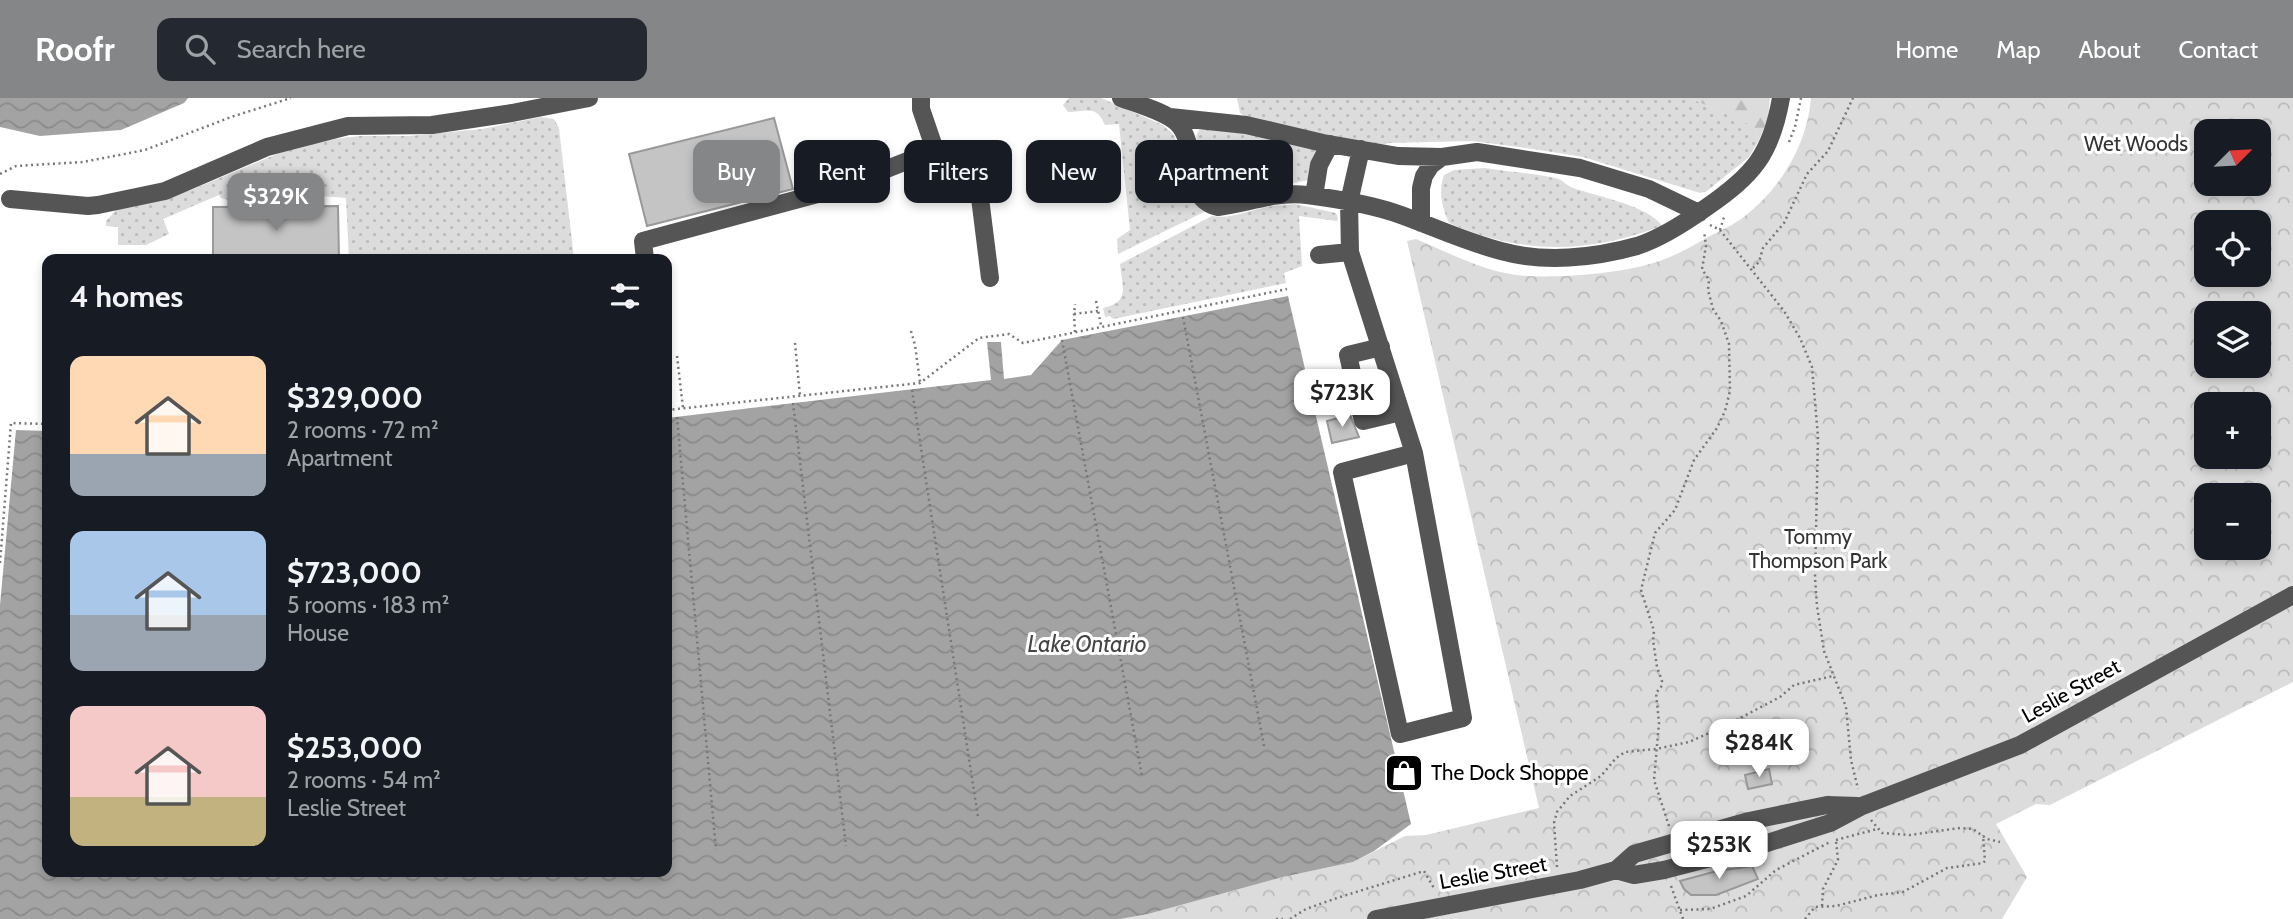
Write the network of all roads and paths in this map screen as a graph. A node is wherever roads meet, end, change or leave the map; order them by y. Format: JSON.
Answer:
{"nodes":[{"id":1,"x":291,"y":98,"type":"edge"},
{"id":2,"x":589,"y":98,"type":"edge"},
{"id":3,"x":921,"y":98,"type":"edge"},
{"id":4,"x":1121,"y":98,"type":"edge"},
{"id":5,"x":1781,"y":98,"type":"edge"},
{"id":6,"x":1853,"y":98,"type":"edge"},
{"id":7,"x":1170,"y":117,"type":"junction"},
{"id":8,"x":932,"y":140,"type":"edge"},
{"id":9,"x":1330,"y":144,"type":"junction"},
{"id":10,"x":1361,"y":149,"type":"junction"},
{"id":11,"x":1442,"y":157,"type":"junction"},
{"id":12,"x":904,"y":163,"type":"edge"},
{"id":13,"x":0,"y":174,"type":"edge"},
{"id":14,"x":1314,"y":196,"type":"junction"},
{"id":15,"x":10,"y":199,"type":"dead end"},
{"id":16,"x":1349,"y":202,"type":"junction"},
{"id":17,"x":981,"y":203,"type":"edge"},
{"id":18,"x":1701,"y":220,"type":"junction"},
{"id":19,"x":1421,"y":223,"type":"junction"},
{"id":20,"x":1720,"y":230,"type":"dead end"},
{"id":21,"x":1350,"y":252,"type":"junction"},
{"id":22,"x":644,"y":254,"type":"edge"},
{"id":23,"x":1319,"y":255,"type":"dead end"},
{"id":24,"x":1752,"y":269,"type":"junction"},
{"id":25,"x":990,"y":278,"type":"dead end"},
{"id":26,"x":1287,"y":289,"type":"dead end"},
{"id":27,"x":1096,"y":301,"type":"dead end"},
{"id":28,"x":1075,"y":304,"type":"dead end"},
{"id":29,"x":1098,"y":311,"type":"junction"},
{"id":30,"x":1073,"y":314,"type":"junction"},
{"id":31,"x":1183,"y":317,"type":"dead end"},
{"id":32,"x":1102,"y":327,"type":"junction"},
{"id":33,"x":911,"y":331,"type":"dead end"},
{"id":34,"x":1075,"y":332,"type":"junction"},
{"id":35,"x":1062,"y":340,"type":"dead end"},
{"id":36,"x":795,"y":343,"type":"dead end"},
{"id":37,"x":1381,"y":347,"type":"junction"},
{"id":38,"x":677,"y":356,"type":"dead end"},
{"id":39,"x":920,"y":383,"type":"junction"},
{"id":40,"x":912,"y":390,"type":"dead end"},
{"id":41,"x":800,"y":396,"type":"junction"},
{"id":42,"x":793,"y":403,"type":"dead end"},
{"id":43,"x":683,"y":409,"type":"junction"},
{"id":44,"x":672,"y":410,"type":"edge"},
{"id":45,"x":1401,"y":412,"type":"junction"},
{"id":46,"x":677,"y":417,"type":"dead end"},
{"id":47,"x":42,"y":424,"type":"edge"},
{"id":48,"x":1414,"y":453,"type":"junction"},
{"id":49,"x":0,"y":563,"type":"edge"},
{"id":50,"x":2293,"y":595,"type":"edge"},
{"id":51,"x":1833,"y":676,"type":"junction"},
{"id":52,"x":1264,"y":746,"type":"dead end"},
{"id":53,"x":1656,"y":749,"type":"junction"},
{"id":54,"x":1142,"y":776,"type":"dead end"},
{"id":55,"x":1862,"y":806,"type":"junction"},
{"id":56,"x":978,"y":817,"type":"dead end"},
{"id":57,"x":1877,"y":829,"type":"junction"},
{"id":58,"x":1983,"y":834,"type":"junction"},
{"id":59,"x":1836,"y":841,"type":"junction"},
{"id":60,"x":2000,"y":842,"type":"dead end"},
{"id":61,"x":1675,"y":843,"type":"junction"},
{"id":62,"x":846,"y":846,"type":"dead end"},
{"id":63,"x":716,"y":850,"type":"dead end"},
{"id":64,"x":1616,"y":870,"type":"junction"},
{"id":65,"x":1664,"y":870,"type":"junction"},
{"id":66,"x":1558,"y":885,"type":"junction"},
{"id":67,"x":1442,"y":905,"type":"junction"},
{"id":68,"x":1822,"y":906,"type":"junction"},
{"id":69,"x":1680,"y":909,"type":"junction"},
{"id":70,"x":1806,"y":918,"type":"edge"},
{"id":71,"x":1276,"y":919,"type":"edge"},
{"id":72,"x":1283,"y":919,"type":"edge"},
{"id":73,"x":1290,"y":919,"type":"edge"},
{"id":74,"x":1376,"y":919,"type":"edge"},
{"id":75,"x":1683,"y":919,"type":"edge"}],
"edges":[{"from":1,"to":13,"type":"path"},
{"from":2,"to":15,"type":"street"},
{"from":3,"to":8,"type":"street"},
{"from":4,"to":7,"type":"street"},
{"from":5,"to":18,"type":"street"},
{"from":6,"to":24,"type":"path"},
{"from":7,"to":9,"type":"street"},
{"from":7,"to":14,"type":"street"},
{"from":9,"to":10,"type":"street"},
{"from":9,"to":14,"type":"street"},
{"from":10,"to":11,"type":"street"},
{"from":10,"to":16,"type":"street"},
{"from":11,"to":18,"type":"street"},
{"from":11,"to":19,"type":"street"},
{"from":12,"to":22,"type":"street"},
{"from":14,"to":16,"type":"street"},
{"from":16,"to":19,"type":"street"},
{"from":16,"to":21,"type":"street"},
{"from":17,"to":25,"type":"street"},
{"from":18,"to":19,"type":"street"},
{"from":18,"to":53,"type":"path"},
{"from":20,"to":24,"type":"path"},
{"from":21,"to":23,"type":"street"},
{"from":21,"to":37,"type":"street"},
{"from":24,"to":51,"type":"path"},
{"from":26,"to":32,"type":"path"},
{"from":27,"to":29,"type":"path"},
{"from":28,"to":30,"type":"path"},
{"from":29,"to":30,"type":"path"},
{"from":29,"to":32,"type":"path"},
{"from":30,"to":34,"type":"path"},
{"from":31,"to":52,"type":"path"},
{"from":32,"to":34,"type":"path"},
{"from":33,"to":39,"type":"path"},
{"from":34,"to":39,"type":"path"},
{"from":35,"to":54,"type":"path"},
{"from":36,"to":41,"type":"path"},
{"from":37,"to":45,"type":"street"},
{"from":37,"to":45,"type":"street"},
{"from":38,"to":43,"type":"path"},
{"from":39,"to":41,"type":"path"},
{"from":40,"to":56,"type":"path"},
{"from":41,"to":43,"type":"path"},
{"from":42,"to":62,"type":"path"},
{"from":43,"to":44,"type":"path"},
{"from":45,"to":48,"type":"street"},
{"from":46,"to":63,"type":"path"},
{"from":47,"to":49,"type":"path"},
{"from":48,"to":48,"type":"street"},
{"from":50,"to":55,"type":"street","name":"Leslie Street"},
{"from":51,"to":53,"type":"path"},
{"from":51,"to":55,"type":"path"},
{"from":53,"to":61,"type":"path"},
{"from":53,"to":66,"type":"path"},
{"from":55,"to":57,"type":"path"},
{"from":55,"to":61,"type":"street","name":"Leslie Street"},
{"from":55,"to":65,"type":"street","name":"Leslie Street"},
{"from":57,"to":58,"type":"path"},
{"from":57,"to":59,"type":"path"},
{"from":58,"to":60,"type":"path"},
{"from":58,"to":68,"type":"path"},
{"from":59,"to":68,"type":"path"},
{"from":59,"to":69,"type":"path"},
{"from":61,"to":64,"type":"street","name":"Leslie Street"},
{"from":64,"to":65,"type":"street","name":"Leslie Street"},
{"from":64,"to":66,"type":"street","name":"Leslie Street"},
{"from":65,"to":69,"type":"path"},
{"from":66,"to":67,"type":"street","name":"Leslie Street"},
{"from":67,"to":73,"type":"path"},
{"from":67,"to":74,"type":"street","name":"Leslie Street"},
{"from":68,"to":70,"type":"path"},
{"from":69,"to":75,"type":"path"},
{"from":71,"to":72,"type":"path"}]}
